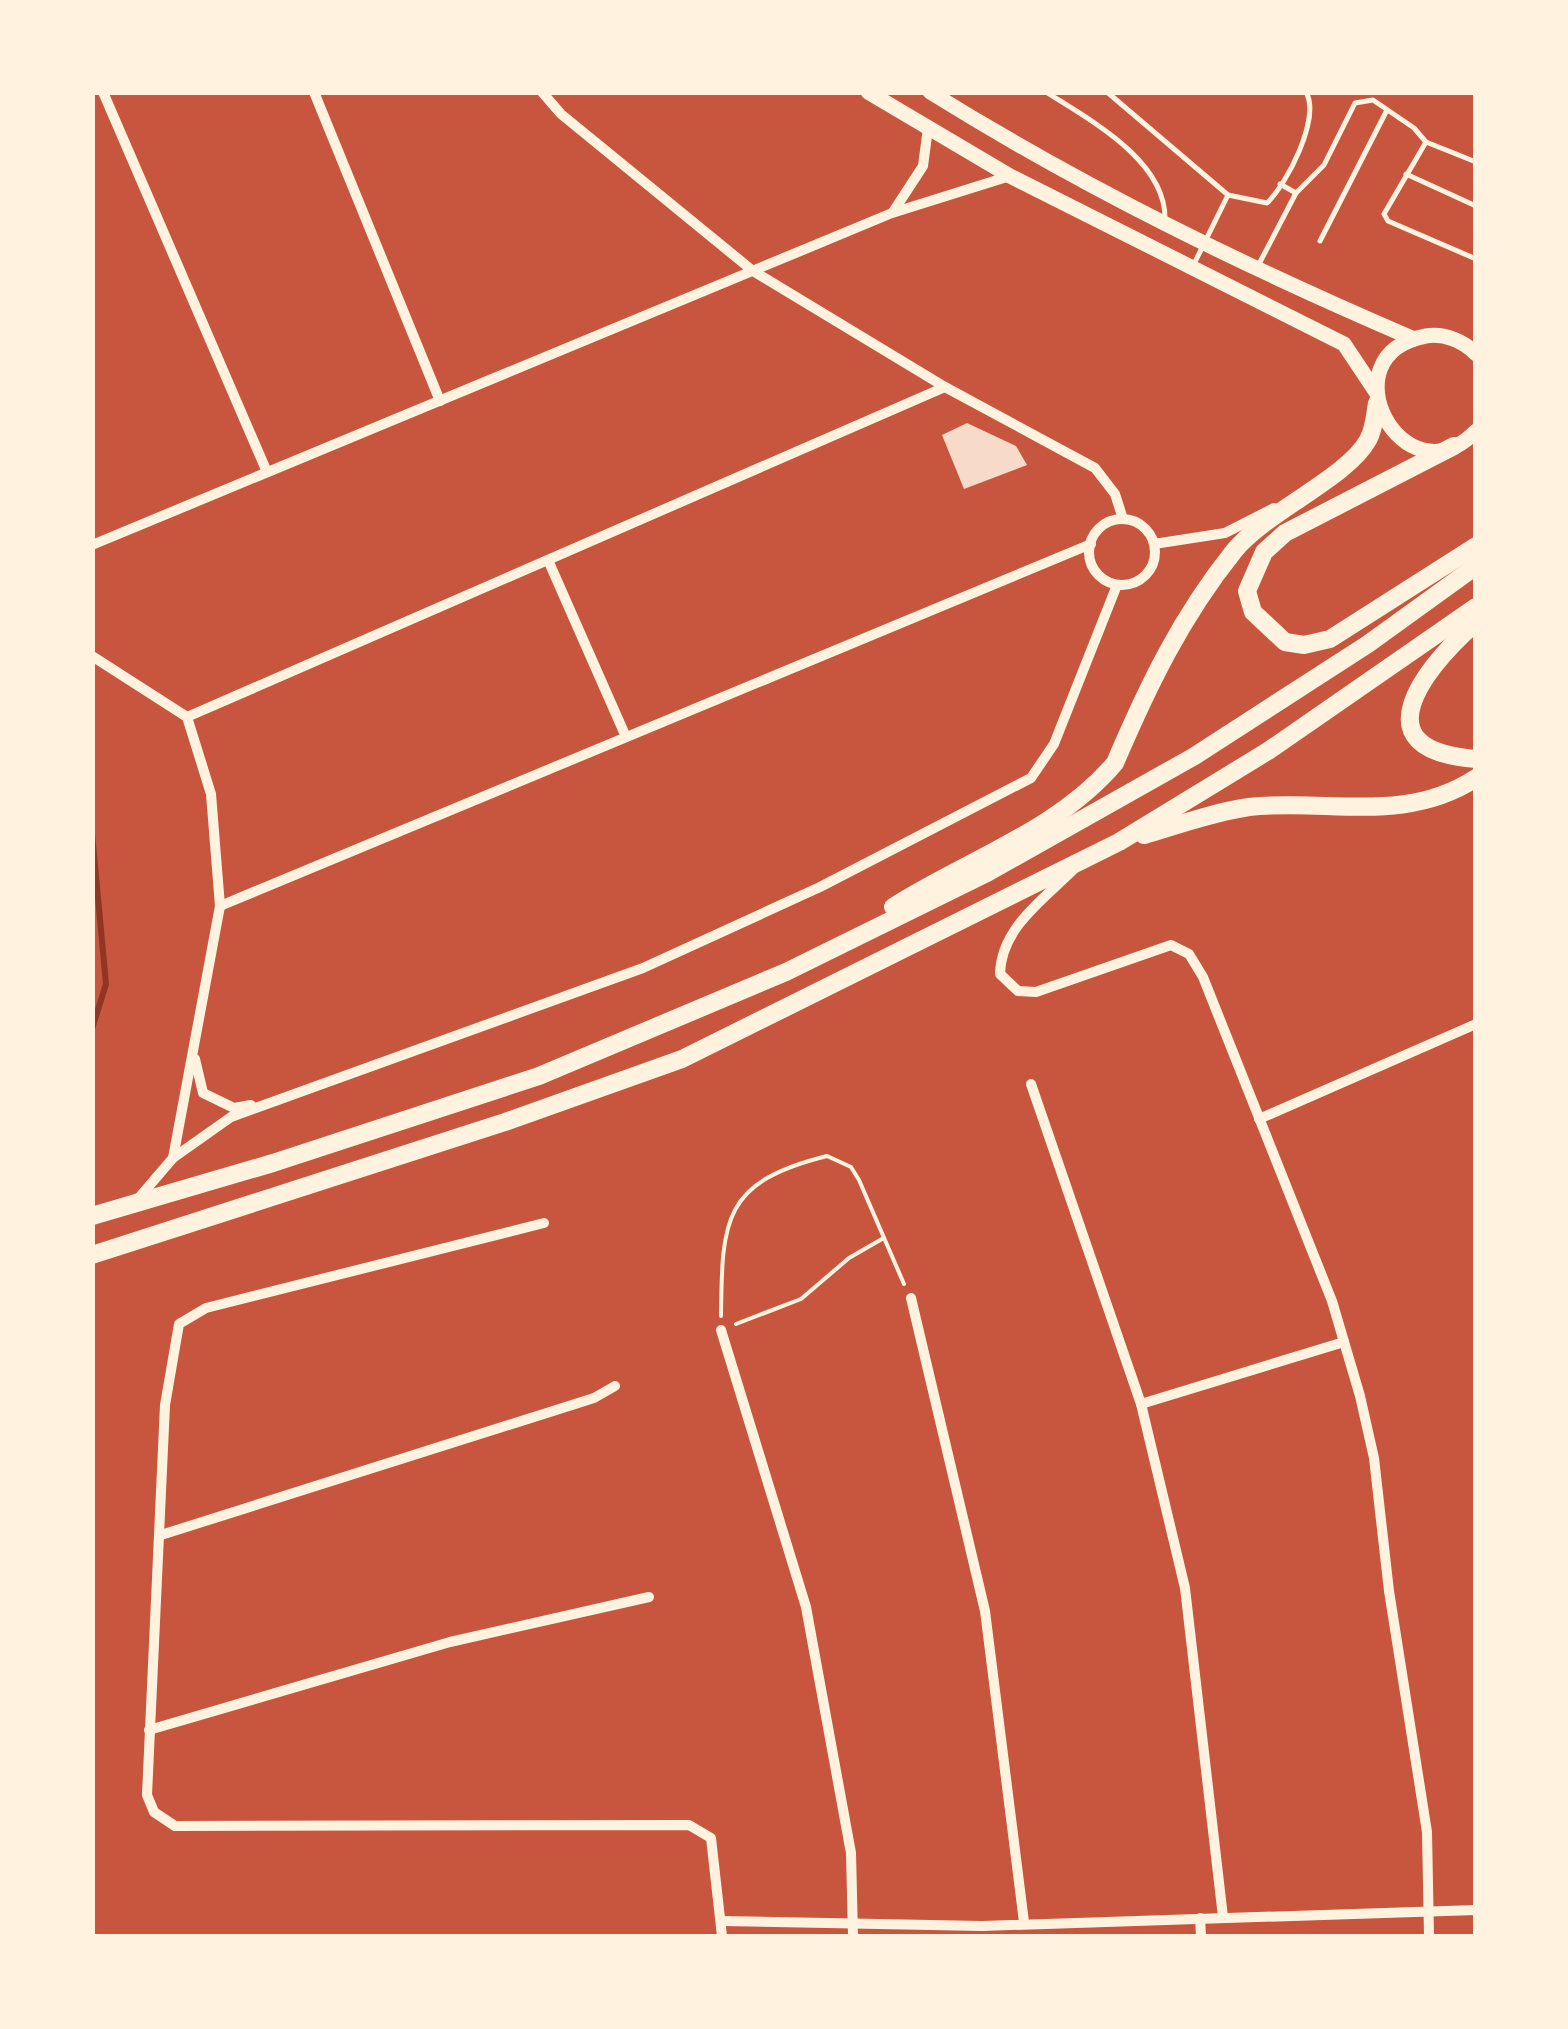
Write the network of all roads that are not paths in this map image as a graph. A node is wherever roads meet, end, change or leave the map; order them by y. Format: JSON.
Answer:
{"nodes":[{"id":1,"x":102,"y":92,"type":"edge"},
{"id":2,"x":314,"y":92,"type":"edge"},
{"id":3,"x":542,"y":92,"type":"edge"},
{"id":4,"x":868,"y":92,"type":"edge"},
{"id":5,"x":930,"y":92,"type":"edge"},
{"id":6,"x":1046,"y":92,"type":"edge"},
{"id":7,"x":1108,"y":92,"type":"edge"},
{"id":8,"x":1306,"y":92,"type":"edge"},
{"id":9,"x":1387,"y":110,"type":"junction"},
{"id":10,"x":928,"y":128,"type":"junction"},
{"id":11,"x":1426,"y":142,"type":"junction"},
{"id":12,"x":1476,"y":162,"type":"edge"},
{"id":13,"x":1406,"y":174,"type":"junction"},
{"id":14,"x":1010,"y":176,"type":"junction"},
{"id":15,"x":1280,"y":184,"type":"junction"},
{"id":16,"x":1296,"y":193,"type":"junction"},
{"id":17,"x":1228,"y":195,"type":"junction"},
{"id":18,"x":1476,"y":206,"type":"edge"},
{"id":19,"x":892,"y":213,"type":"junction"},
{"id":20,"x":1165,"y":226,"type":"junction"},
{"id":21,"x":1320,"y":241,"type":"dead end"},
{"id":22,"x":1202,"y":245,"type":"junction"},
{"id":23,"x":1476,"y":259,"type":"edge"},
{"id":24,"x":1192,"y":269,"type":"junction"},
{"id":25,"x":753,"y":270,"type":"junction"},
{"id":26,"x":1256,"y":271,"type":"junction"},
{"id":27,"x":1414,"y":339,"type":"junction"},
{"id":28,"x":1475,"y":352,"type":"edge"},
{"id":29,"x":945,"y":387,"type":"junction"},
{"id":30,"x":1377,"y":398,"type":"junction"},
{"id":31,"x":440,"y":400,"type":"junction"},
{"id":32,"x":1475,"y":433,"type":"edge"},
{"id":33,"x":1454,"y":446,"type":"junction"},
{"id":34,"x":267,"y":472,"type":"junction"},
{"id":35,"x":1301,"y":493,"type":"junction"},
{"id":36,"x":1123,"y":519,"type":"junction"},
{"id":37,"x":1091,"y":544,"type":"junction"},
{"id":38,"x":1154,"y":544,"type":"junction"},
{"id":39,"x":92,"y":545,"type":"edge"},
{"id":40,"x":1476,"y":546,"type":"edge"},
{"id":41,"x":548,"y":560,"type":"junction"},
{"id":42,"x":1476,"y":566,"type":"edge"},
{"id":43,"x":1116,"y":585,"type":"junction"},
{"id":44,"x":1476,"y":607,"type":"edge"},
{"id":45,"x":1476,"y":622,"type":"edge"},
{"id":46,"x":92,"y":656,"type":"edge"},
{"id":47,"x":187,"y":718,"type":"junction"},
{"id":48,"x":626,"y":737,"type":"junction"},
{"id":49,"x":1476,"y":759,"type":"edge"},
{"id":50,"x":1476,"y":778,"type":"edge"},
{"id":51,"x":1119,"y":842,"type":"junction"},
{"id":52,"x":1081,"y":862,"type":"junction"},
{"id":53,"x":220,"y":906,"type":"junction"},
{"id":54,"x":832,"y":948,"type":"junction"},
{"id":55,"x":1476,"y":1024,"type":"edge"},
{"id":56,"x":194,"y":1044,"type":"junction"},
{"id":57,"x":1032,"y":1084,"type":"dead end"},
{"id":58,"x":296,"y":1094,"type":"junction"},
{"id":59,"x":1260,"y":1119,"type":"junction"},
{"id":60,"x":173,"y":1158,"type":"junction"},
{"id":61,"x":135,"y":1202,"type":"junction"},
{"id":62,"x":92,"y":1216,"type":"edge"},
{"id":63,"x":544,"y":1222,"type":"dead end"},
{"id":64,"x":92,"y":1255,"type":"edge"},
{"id":65,"x":911,"y":1298,"type":"road end"},
{"id":66,"x":722,"y":1330,"type":"road end"},
{"id":67,"x":1344,"y":1342,"type":"junction"},
{"id":68,"x":615,"y":1386,"type":"dead end"},
{"id":69,"x":1141,"y":1404,"type":"junction"},
{"id":70,"x":160,"y":1535,"type":"junction"},
{"id":71,"x":649,"y":1597,"type":"dead end"},
{"id":72,"x":150,"y":1730,"type":"junction"},
{"id":73,"x":1476,"y":1910,"type":"edge"},
{"id":74,"x":1430,"y":1912,"type":"junction"},
{"id":75,"x":1223,"y":1917,"type":"junction"},
{"id":76,"x":1200,"y":1918,"type":"junction"},
{"id":77,"x":854,"y":1920,"type":"junction"},
{"id":78,"x":722,"y":1921,"type":"junction"},
{"id":79,"x":1024,"y":1922,"type":"junction"},
{"id":80,"x":722,"y":1936,"type":"edge"},
{"id":81,"x":853,"y":1936,"type":"edge"},
{"id":82,"x":1201,"y":1936,"type":"edge"},
{"id":83,"x":1429,"y":1936,"type":"edge"}],
"edges":[{"from":1,"to":34,"type":"street"},
{"from":2,"to":31,"type":"street"},
{"from":3,"to":25,"type":"street"},
{"from":4,"to":10,"type":"main road"},
{"from":5,"to":20,"type":"main road"},
{"from":6,"to":20,"type":"lane"},
{"from":7,"to":17,"type":"lane"},
{"from":8,"to":15,"type":"lane"},
{"from":9,"to":11,"type":"lane"},
{"from":9,"to":16,"type":"lane"},
{"from":9,"to":21,"type":"lane"},
{"from":10,"to":14,"type":"main road"},
{"from":10,"to":19,"type":"street"},
{"from":11,"to":12,"type":"lane"},
{"from":11,"to":13,"type":"lane"},
{"from":13,"to":18,"type":"lane"},
{"from":13,"to":23,"type":"lane"},
{"from":14,"to":19,"type":"street"},
{"from":14,"to":24,"type":"main road"},
{"from":15,"to":16,"type":"lane"},
{"from":15,"to":17,"type":"lane"},
{"from":16,"to":26,"type":"lane"},
{"from":17,"to":22,"type":"lane"},
{"from":19,"to":25,"type":"street"},
{"from":20,"to":22,"type":"main road"},
{"from":22,"to":24,"type":"lane"},
{"from":22,"to":26,"type":"main road"},
{"from":24,"to":30,"type":"main road"},
{"from":25,"to":29,"type":"street"},
{"from":25,"to":31,"type":"street"},
{"from":26,"to":27,"type":"main road"},
{"from":27,"to":28,"type":"main road"},
{"from":27,"to":30,"type":"main road"},
{"from":29,"to":36,"type":"street"},
{"from":29,"to":41,"type":"street"},
{"from":30,"to":33,"type":"main road"},
{"from":30,"to":35,"type":"highway"},
{"from":31,"to":34,"type":"street"},
{"from":32,"to":33,"type":"main road"},
{"from":33,"to":40,"type":"highway"},
{"from":34,"to":39,"type":"street"},
{"from":35,"to":38,"type":"street"},
{"from":35,"to":54,"type":"highway"},
{"from":36,"to":37,"type":"street"},
{"from":36,"to":38,"type":"street"},
{"from":37,"to":43,"type":"street"},
{"from":37,"to":48,"type":"street"},
{"from":38,"to":43,"type":"street"},
{"from":41,"to":47,"type":"street"},
{"from":41,"to":48,"type":"street"},
{"from":42,"to":54,"type":"highway"},
{"from":43,"to":58,"type":"street"},
{"from":44,"to":51,"type":"highway"},
{"from":45,"to":49,"type":"highway"},
{"from":46,"to":47,"type":"street"},
{"from":47,"to":53,"type":"street"},
{"from":48,"to":53,"type":"street"},
{"from":50,"to":51,"type":"highway"},
{"from":51,"to":52,"type":"highway"},
{"from":52,"to":59,"type":"street"},
{"from":52,"to":64,"type":"highway"},
{"from":53,"to":56,"type":"street"},
{"from":54,"to":61,"type":"highway"},
{"from":55,"to":59,"type":"street"},
{"from":56,"to":58,"type":"street"},
{"from":56,"to":60,"type":"street"},
{"from":57,"to":69,"type":"street"},
{"from":58,"to":60,"type":"street"},
{"from":59,"to":67,"type":"street"},
{"from":60,"to":61,"type":"street"},
{"from":61,"to":62,"type":"highway"},
{"from":63,"to":70,"type":"street"},
{"from":65,"to":79,"type":"street"},
{"from":66,"to":77,"type":"street"},
{"from":67,"to":69,"type":"street"},
{"from":67,"to":74,"type":"street"},
{"from":68,"to":70,"type":"street"},
{"from":69,"to":75,"type":"street"},
{"from":70,"to":72,"type":"street"},
{"from":71,"to":72,"type":"street"},
{"from":72,"to":78,"type":"street"},
{"from":73,"to":74,"type":"street"},
{"from":74,"to":75,"type":"street"},
{"from":74,"to":83,"type":"street"},
{"from":75,"to":76,"type":"street"},
{"from":76,"to":79,"type":"street"},
{"from":76,"to":82,"type":"street"},
{"from":77,"to":78,"type":"street"},
{"from":77,"to":79,"type":"street"},
{"from":77,"to":81,"type":"street"},
{"from":78,"to":80,"type":"street"}]}
